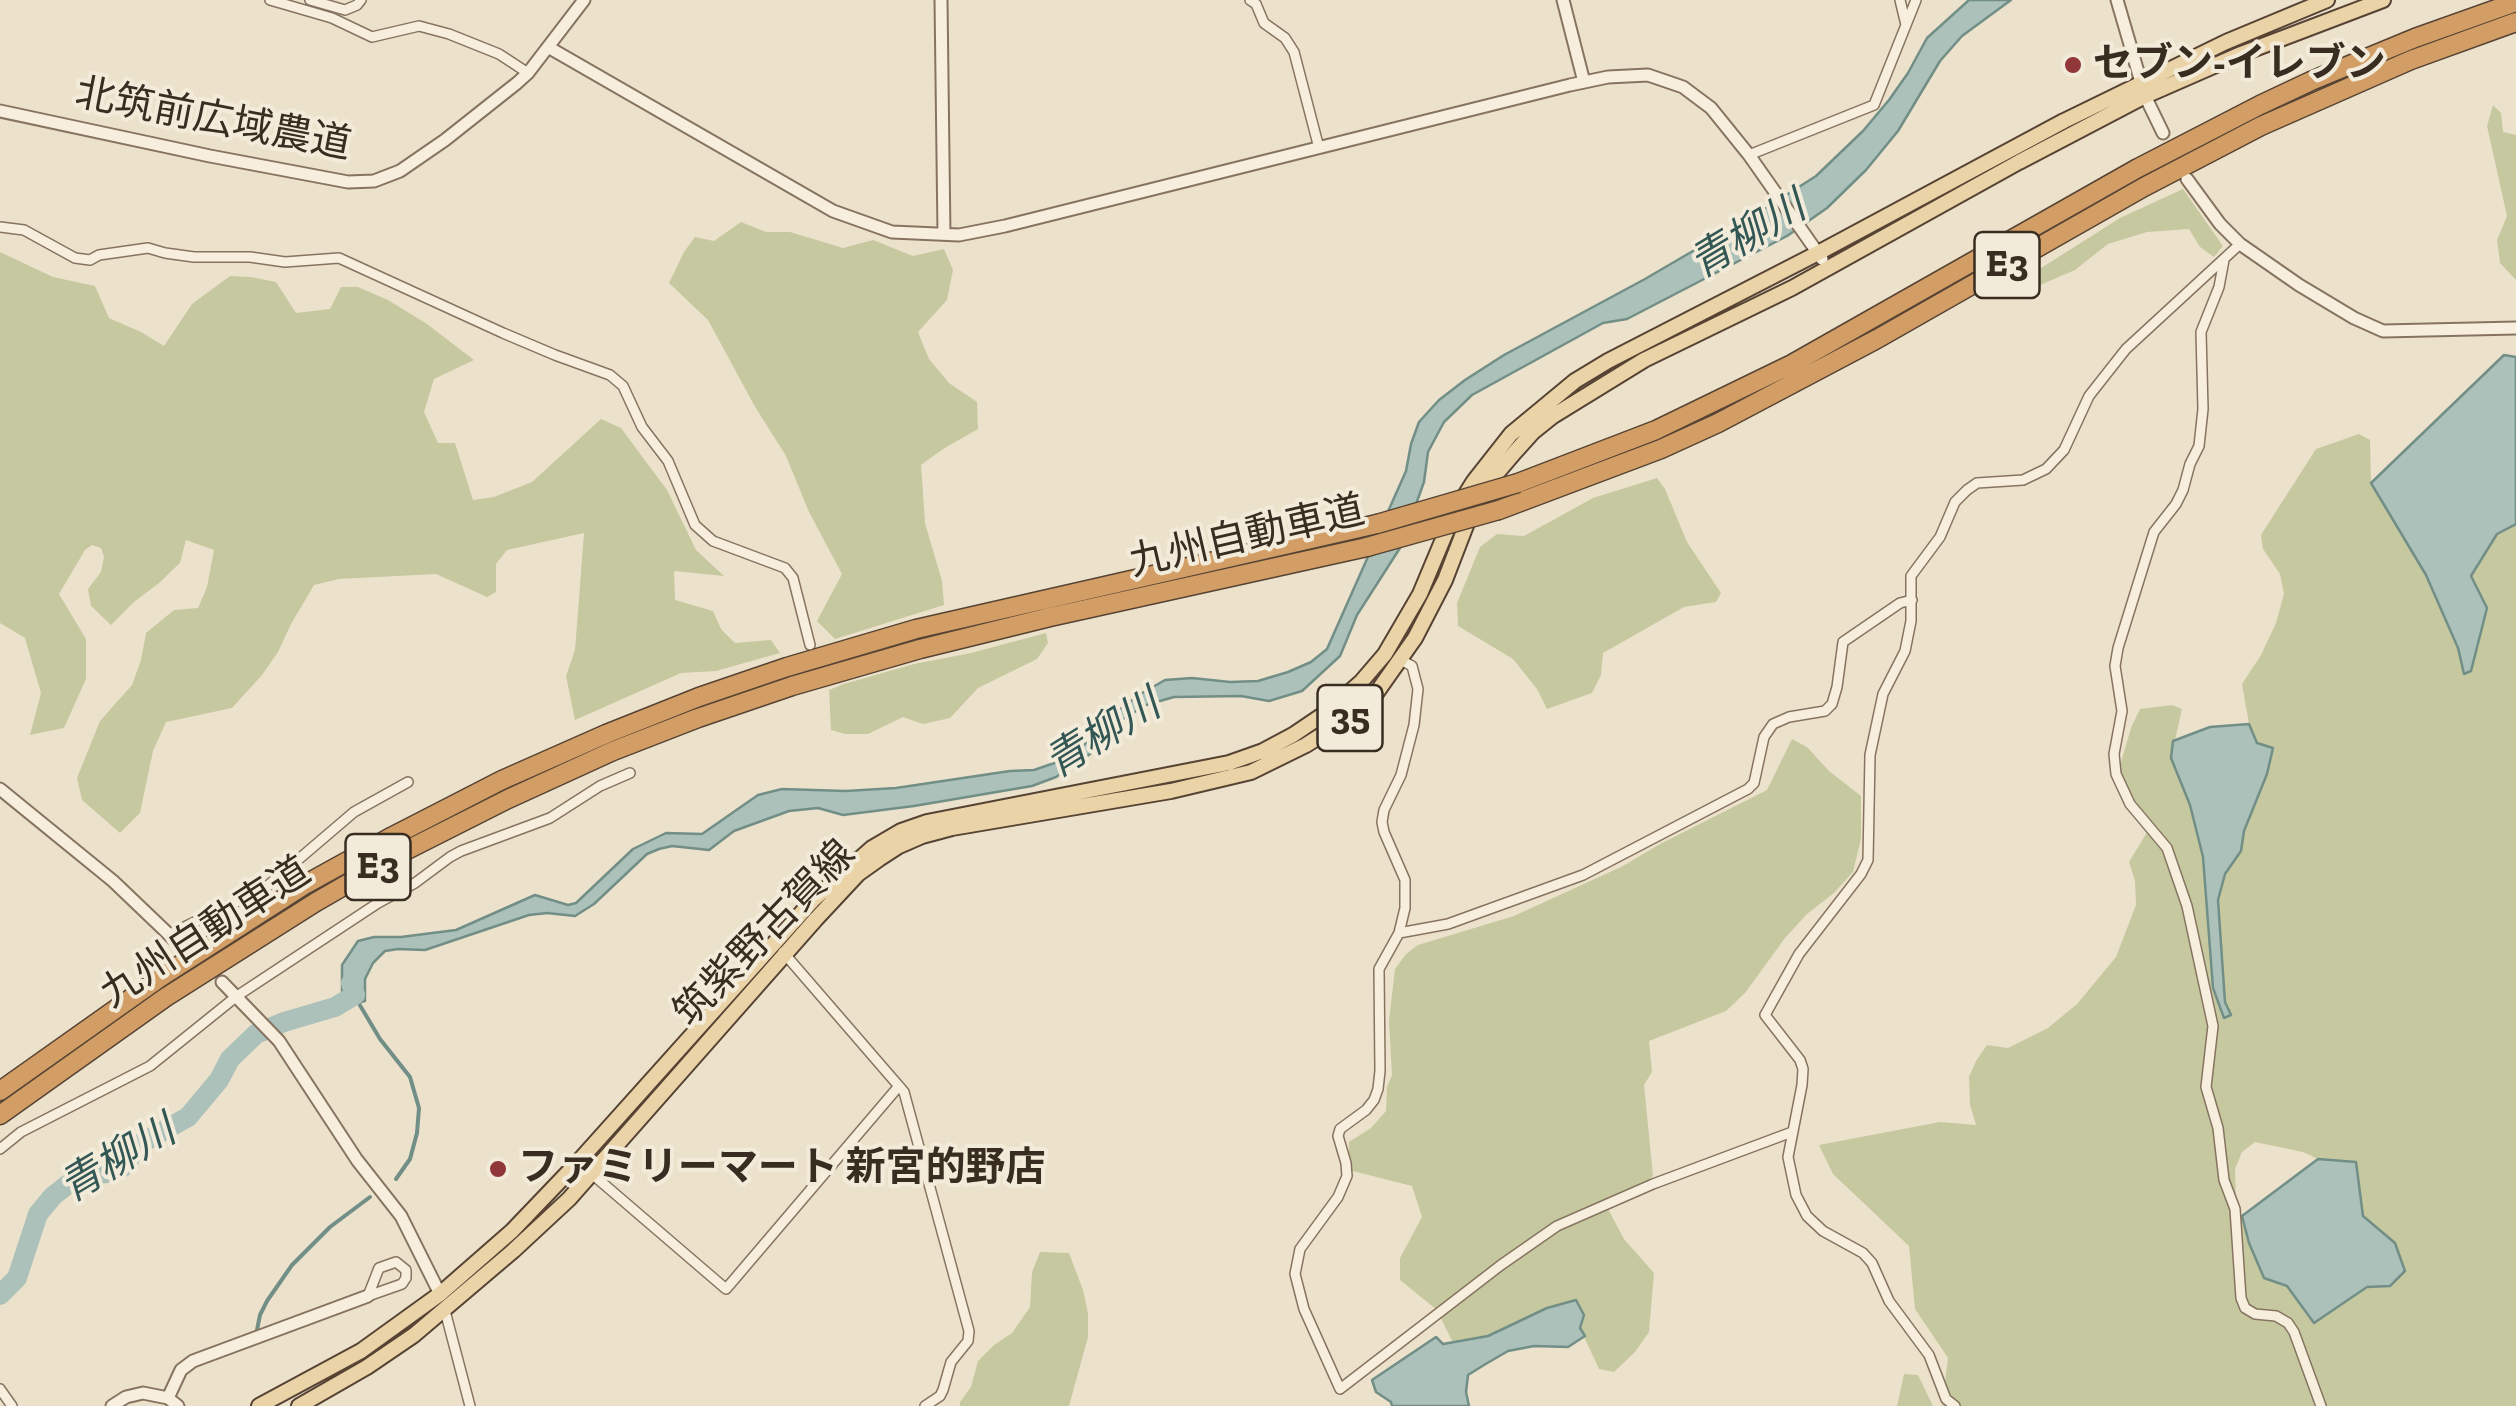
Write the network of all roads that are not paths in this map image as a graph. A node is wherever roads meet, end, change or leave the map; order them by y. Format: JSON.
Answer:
{"nodes":[{"id":1,"x":270,"y":0,"type":"edge"},
{"id":2,"x":310,"y":0,"type":"edge"},
{"id":3,"x":361,"y":0,"type":"edge"},
{"id":4,"x":584,"y":0,"type":"edge"},
{"id":5,"x":941,"y":0,"type":"edge"},
{"id":6,"x":1250,"y":0,"type":"edge"},
{"id":7,"x":1268,"y":0,"type":"edge"},
{"id":8,"x":1563,"y":0,"type":"edge"},
{"id":9,"x":1900,"y":0,"type":"edge"},
{"id":10,"x":1916,"y":0,"type":"edge"},
{"id":11,"x":2117,"y":0,"type":"edge"},
{"id":12,"x":2327,"y":0,"type":"edge"},
{"id":13,"x":2383,"y":0,"type":"edge"},
{"id":14,"x":2516,"y":2,"type":"edge"},
{"id":15,"x":1259,"y":10,"type":"junction"},
{"id":16,"x":2516,"y":22,"type":"edge"},
{"id":17,"x":1906,"y":25,"type":"junction"},
{"id":18,"x":548,"y":47,"type":"junction"},
{"id":19,"x":528,"y":72,"type":"junction"},
{"id":20,"x":1584,"y":82,"type":"junction"},
{"id":21,"x":2143,"y":89,"type":"junction"},
{"id":22,"x":0,"y":111,"type":"edge"},
{"id":23,"x":2163,"y":133,"type":"dead end"},
{"id":24,"x":1319,"y":148,"type":"junction"},
{"id":25,"x":1749,"y":155,"type":"junction"},
{"id":26,"x":2187,"y":178,"type":"dead end"},
{"id":27,"x":0,"y":226,"type":"edge"},
{"id":28,"x":944,"y":234,"type":"junction"},
{"id":29,"x":2240,"y":244,"type":"junction"},
{"id":30,"x":1818,"y":254,"type":"junction"},
{"id":31,"x":2224,"y":260,"type":"junction"},
{"id":32,"x":1828,"y":268,"type":"junction"},
{"id":33,"x":2516,"y":328,"type":"edge"},
{"id":34,"x":1912,"y":600,"type":"junction"},
{"id":35,"x":810,"y":645,"type":"dead end"},
{"id":36,"x":1401,"y":660,"type":"junction"},
{"id":37,"x":630,"y":773,"type":"dead end"},
{"id":38,"x":408,"y":782,"type":"dead end"},
{"id":39,"x":0,"y":790,"type":"edge"},
{"id":40,"x":1399,"y":933,"type":"junction"},
{"id":41,"x":168,"y":936,"type":"junction"},
{"id":42,"x":182,"y":946,"type":"dead end"},
{"id":43,"x":780,"y":948,"type":"junction"},
{"id":44,"x":222,"y":982,"type":"dead end"},
{"id":45,"x":237,"y":996,"type":"junction"},
{"id":46,"x":900,"y":1086,"type":"junction"},
{"id":47,"x":0,"y":1092,"type":"edge"},
{"id":48,"x":0,"y":1115,"type":"edge"},
{"id":49,"x":1792,"y":1132,"type":"junction"},
{"id":50,"x":0,"y":1149,"type":"edge"},
{"id":51,"x":578,"y":1162,"type":"junction"},
{"id":52,"x":592,"y":1176,"type":"junction"},
{"id":53,"x":440,"y":1294,"type":"junction"},
{"id":54,"x":368,"y":1296,"type":"junction"},
{"id":55,"x":445,"y":1310,"type":"junction"},
{"id":56,"x":0,"y":1389,"type":"edge"},
{"id":57,"x":173,"y":1402,"type":"edge"},
{"id":58,"x":931,"y":1405,"type":"edge"},
{"id":59,"x":12,"y":1406,"type":"edge"},
{"id":60,"x":112,"y":1406,"type":"edge"},
{"id":61,"x":259,"y":1406,"type":"edge"},
{"id":62,"x":299,"y":1406,"type":"edge"},
{"id":63,"x":470,"y":1406,"type":"edge"},
{"id":64,"x":1954,"y":1406,"type":"edge"},
{"id":65,"x":2321,"y":1406,"type":"edge"}],
"edges":[{"from":1,"to":19,"type":"street"},
{"from":2,"to":3,"type":"street"},
{"from":4,"to":18,"type":"street","name":"北筑前広域農道"},
{"from":5,"to":28,"type":"street"},
{"from":6,"to":15,"type":"street"},
{"from":7,"to":15,"type":"street"},
{"from":8,"to":20,"type":"street"},
{"from":9,"to":17,"type":"street"},
{"from":10,"to":17,"type":"street"},
{"from":11,"to":21,"type":"street"},
{"from":12,"to":21,"type":"main road","name":"筑紫野古賀線","number":"35"},
{"from":13,"to":21,"type":"main road","name":"筑紫野古賀線","number":"35"},
{"from":14,"to":47,"type":"highway","name":"九州自動車道","number":"E3","bridge":true},
{"from":15,"to":24,"type":"street"},
{"from":16,"to":48,"type":"highway","name":"九州自動車道","number":"E3","bridge":true},
{"from":17,"to":25,"type":"street"},
{"from":18,"to":19,"type":"street","name":"北筑前広域農道"},
{"from":18,"to":28,"type":"street"},
{"from":19,"to":22,"type":"street","name":"北筑前広域農道"},
{"from":20,"to":24,"type":"street"},
{"from":20,"to":25,"type":"street"},
{"from":21,"to":23,"type":"street"},
{"from":21,"to":30,"type":"main road","name":"筑紫野古賀線","number":"35"},
{"from":21,"to":32,"type":"main road","name":"筑紫野古賀線","number":"35"},
{"from":24,"to":28,"type":"street"},
{"from":25,"to":30,"type":"street"},
{"from":26,"to":29,"type":"street"},
{"from":27,"to":35,"type":"street"},
{"from":29,"to":31,"type":"street"},
{"from":29,"to":33,"type":"street"},
{"from":30,"to":32,"type":"street"},
{"from":30,"to":43,"type":"main road","name":"筑紫野古賀線","number":"35"},
{"from":31,"to":34,"type":"street"},
{"from":31,"to":65,"type":"street"},
{"from":32,"to":36,"type":"main road","name":"筑紫野古賀線","number":"35"},
{"from":34,"to":40,"type":"street"},
{"from":34,"to":49,"type":"street"},
{"from":36,"to":40,"type":"street"},
{"from":36,"to":43,"type":"main road","name":"筑紫野古賀線","number":"35"},
{"from":37,"to":45,"type":"street"},
{"from":38,"to":41,"type":"street"},
{"from":39,"to":41,"type":"street"},
{"from":40,"to":49,"type":"street"},
{"from":41,"to":42,"type":"street"},
{"from":43,"to":46,"type":"street"},
{"from":43,"to":51,"type":"main road","name":"筑紫野古賀線","number":"35"},
{"from":43,"to":52,"type":"main road","name":"筑紫野古賀線","number":"35"},
{"from":44,"to":45,"type":"street"},
{"from":45,"to":50,"type":"street"},
{"from":45,"to":53,"type":"street"},
{"from":46,"to":52,"type":"street"},
{"from":46,"to":58,"type":"street"},
{"from":49,"to":64,"type":"street"},
{"from":51,"to":52,"type":"street"},
{"from":51,"to":53,"type":"main road","name":"筑紫野古賀線","number":"35"},
{"from":52,"to":55,"type":"main road","name":"筑紫野古賀線","number":"35"},
{"from":53,"to":55,"type":"street"},
{"from":53,"to":61,"type":"main road","name":"筑紫野古賀線","number":"35"},
{"from":54,"to":54,"type":"street"},
{"from":54,"to":57,"type":"street"},
{"from":55,"to":62,"type":"main road","name":"筑紫野古賀線","number":"35"},
{"from":55,"to":63,"type":"street"},
{"from":56,"to":59,"type":"street"},
{"from":57,"to":60,"type":"street"}]}
